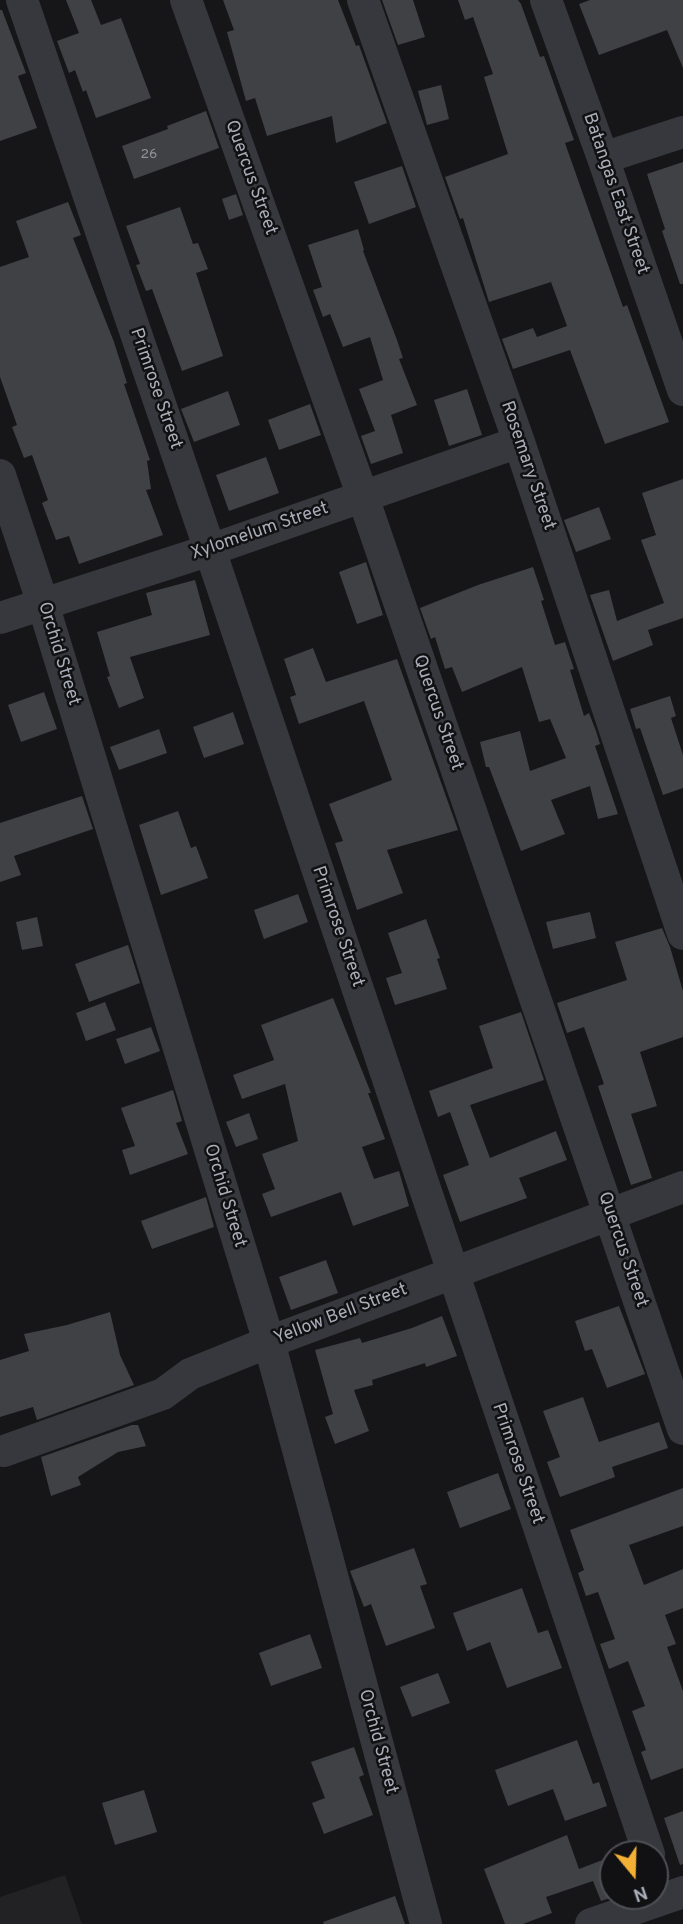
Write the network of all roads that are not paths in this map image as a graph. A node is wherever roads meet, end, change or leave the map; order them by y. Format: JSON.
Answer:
{"nodes":[{"id":1,"x":22,"y":0,"type":"edge"},
{"id":2,"x":186,"y":0,"type":"edge"},
{"id":3,"x":363,"y":0,"type":"edge"},
{"id":4,"x":546,"y":0,"type":"edge"},
{"id":5,"x":683,"y":132,"type":"edge"},
{"id":6,"x":603,"y":158,"type":"junction"},
{"id":7,"x":683,"y":390,"type":"edge"},
{"id":8,"x":519,"y":442,"type":"junction"},
{"id":9,"x":0,"y":475,"type":"edge"},
{"id":10,"x":363,"y":497,"type":"junction"},
{"id":11,"x":210,"y":550,"type":"junction"},
{"id":12,"x":43,"y":604,"type":"junction"},
{"id":13,"x":0,"y":618,"type":"edge"},
{"id":14,"x":683,"y":934,"type":"edge"},
{"id":15,"x":683,"y":1187,"type":"edge"},
{"id":16,"x":609,"y":1214,"type":"junction"},
{"id":17,"x":453,"y":1273,"type":"junction"},
{"id":18,"x":269,"y":1342,"type":"junction"},
{"id":19,"x":683,"y":1429,"type":"edge"},
{"id":20,"x":4,"y":1451,"type":"dead end"},
{"id":21,"x":644,"y":1840,"type":"edge"},
{"id":22,"x":621,"y":1910,"type":"edge"},
{"id":23,"x":426,"y":1924,"type":"edge"},
{"id":24,"x":591,"y":1924,"type":"edge"}],
"edges":[{"from":1,"to":11,"type":"street","name":"Primrose Street"},
{"from":2,"to":10,"type":"street","name":"Quercus Street"},
{"from":3,"to":8,"type":"street","name":"Rosemary Street"},
{"from":4,"to":6,"type":"street","name":"Batangas East Street"},
{"from":5,"to":6,"type":"street"},
{"from":6,"to":7,"type":"street","name":"Batangas East Street"},
{"from":8,"to":10,"type":"street","name":"Xylomelum Street"},
{"from":8,"to":14,"type":"street","name":"Rosemary Street"},
{"from":9,"to":12,"type":"street","name":"Orchid Street"},
{"from":10,"to":11,"type":"street","name":"Xylomelum Street"},
{"from":10,"to":16,"type":"street","name":"Quercus Street"},
{"from":11,"to":12,"type":"street","name":"Xylomelum Street"},
{"from":11,"to":17,"type":"street","name":"Primrose Street"},
{"from":12,"to":13,"type":"street","name":"Xylomelum Street"},
{"from":12,"to":18,"type":"street","name":"Orchid Street"},
{"from":15,"to":16,"type":"street","name":"Yellow Bell Street"},
{"from":16,"to":17,"type":"street","name":"Yellow Bell Street"},
{"from":16,"to":19,"type":"street","name":"Quercus Street"},
{"from":17,"to":18,"type":"street","name":"Yellow Bell Street"},
{"from":17,"to":21,"type":"street","name":"Primrose Street"},
{"from":18,"to":20,"type":"street","name":"Yellow Bell Street"},
{"from":18,"to":23,"type":"street","name":"Orchid Street"},
{"from":22,"to":24,"type":"street"}]}
